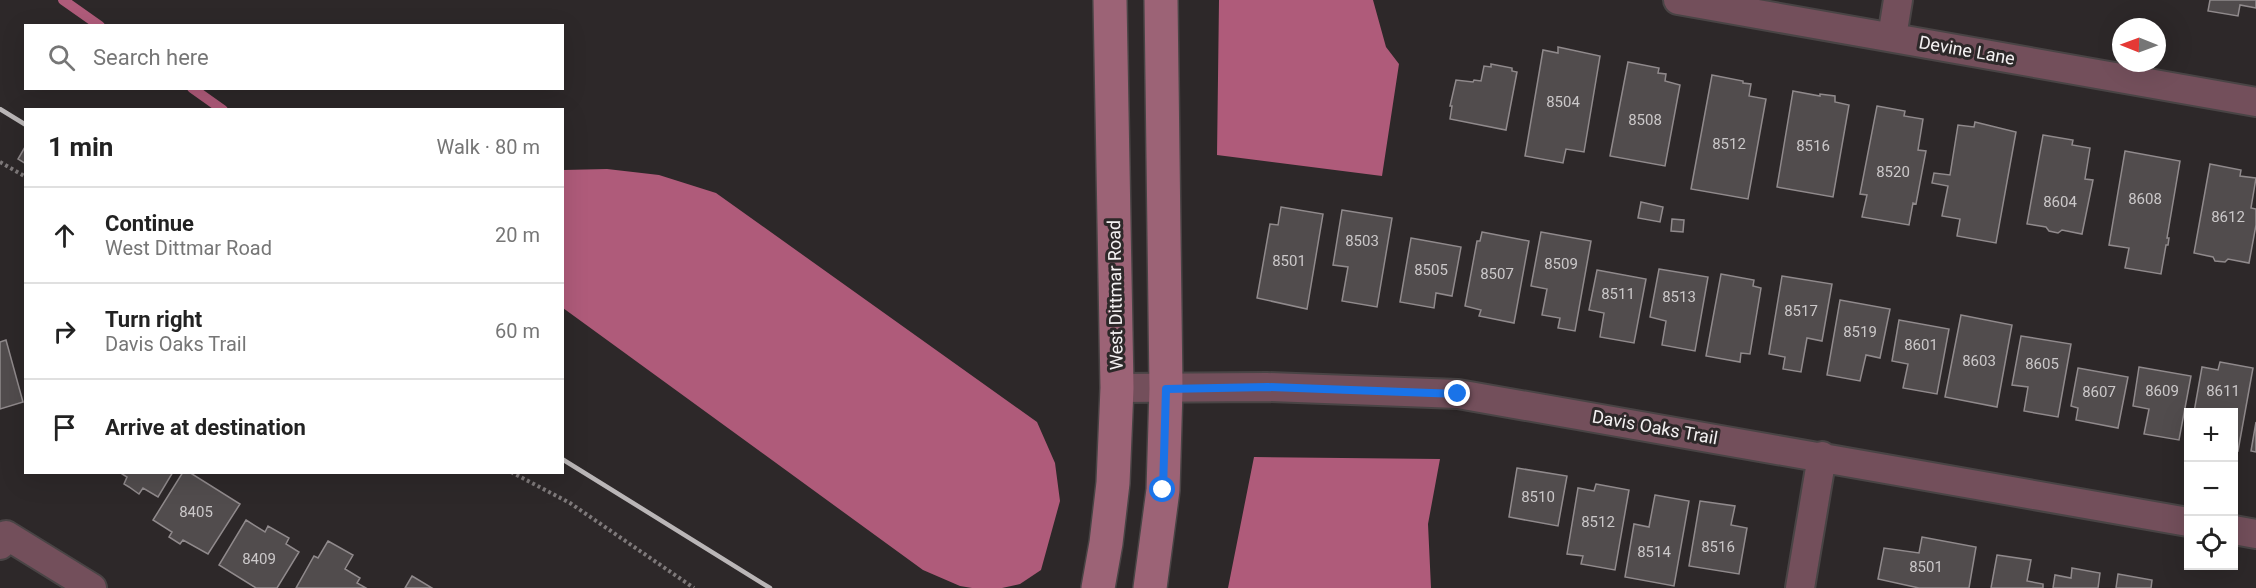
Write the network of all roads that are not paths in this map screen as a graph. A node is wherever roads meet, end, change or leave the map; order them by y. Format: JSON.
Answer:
{"nodes":[{"id":1,"x":1110,"y":0,"type":"edge"},
{"id":2,"x":1161,"y":0,"type":"edge"},
{"id":3,"x":1678,"y":0,"type":"edge"},
{"id":4,"x":1898,"y":0,"type":"edge"},
{"id":5,"x":1892,"y":37,"type":"junction"},
{"id":6,"x":2256,"y":102,"type":"edge"},
{"id":7,"x":1117,"y":388,"type":"junction"},
{"id":8,"x":1166,"y":389,"type":"junction"},
{"id":9,"x":1822,"y":456,"type":"junction"},
{"id":10,"x":2184,"y":521,"type":"edge"},
{"id":11,"x":2238,"y":531,"type":"edge"},
{"id":12,"x":2256,"y":534,"type":"edge"},
{"id":13,"x":0,"y":545,"type":"edge"},
{"id":14,"x":92,"y":588,"type":"edge"},
{"id":15,"x":1098,"y":588,"type":"edge"},
{"id":16,"x":1150,"y":588,"type":"edge"},
{"id":17,"x":1800,"y":588,"type":"edge"}],
"edges":[{"from":1,"to":7,"type":"street","name":"West Dittmar Road"},
{"from":2,"to":8,"type":"street"},
{"from":3,"to":5,"type":"street","name":"Devine Lane"},
{"from":4,"to":5,"type":"street"},
{"from":5,"to":6,"type":"street","name":"Devine Lane"},
{"from":7,"to":8,"type":"street","name":"Davis Oaks Trail"},
{"from":7,"to":15,"type":"street","name":"West Dittmar Road"},
{"from":8,"to":9,"type":"street","name":"Davis Oaks Trail"},
{"from":8,"to":16,"type":"street"},
{"from":9,"to":10,"type":"street","name":"Davis Oaks Trail"},
{"from":9,"to":17,"type":"street"},
{"from":11,"to":12,"type":"street"},
{"from":13,"to":14,"type":"street"}]}
